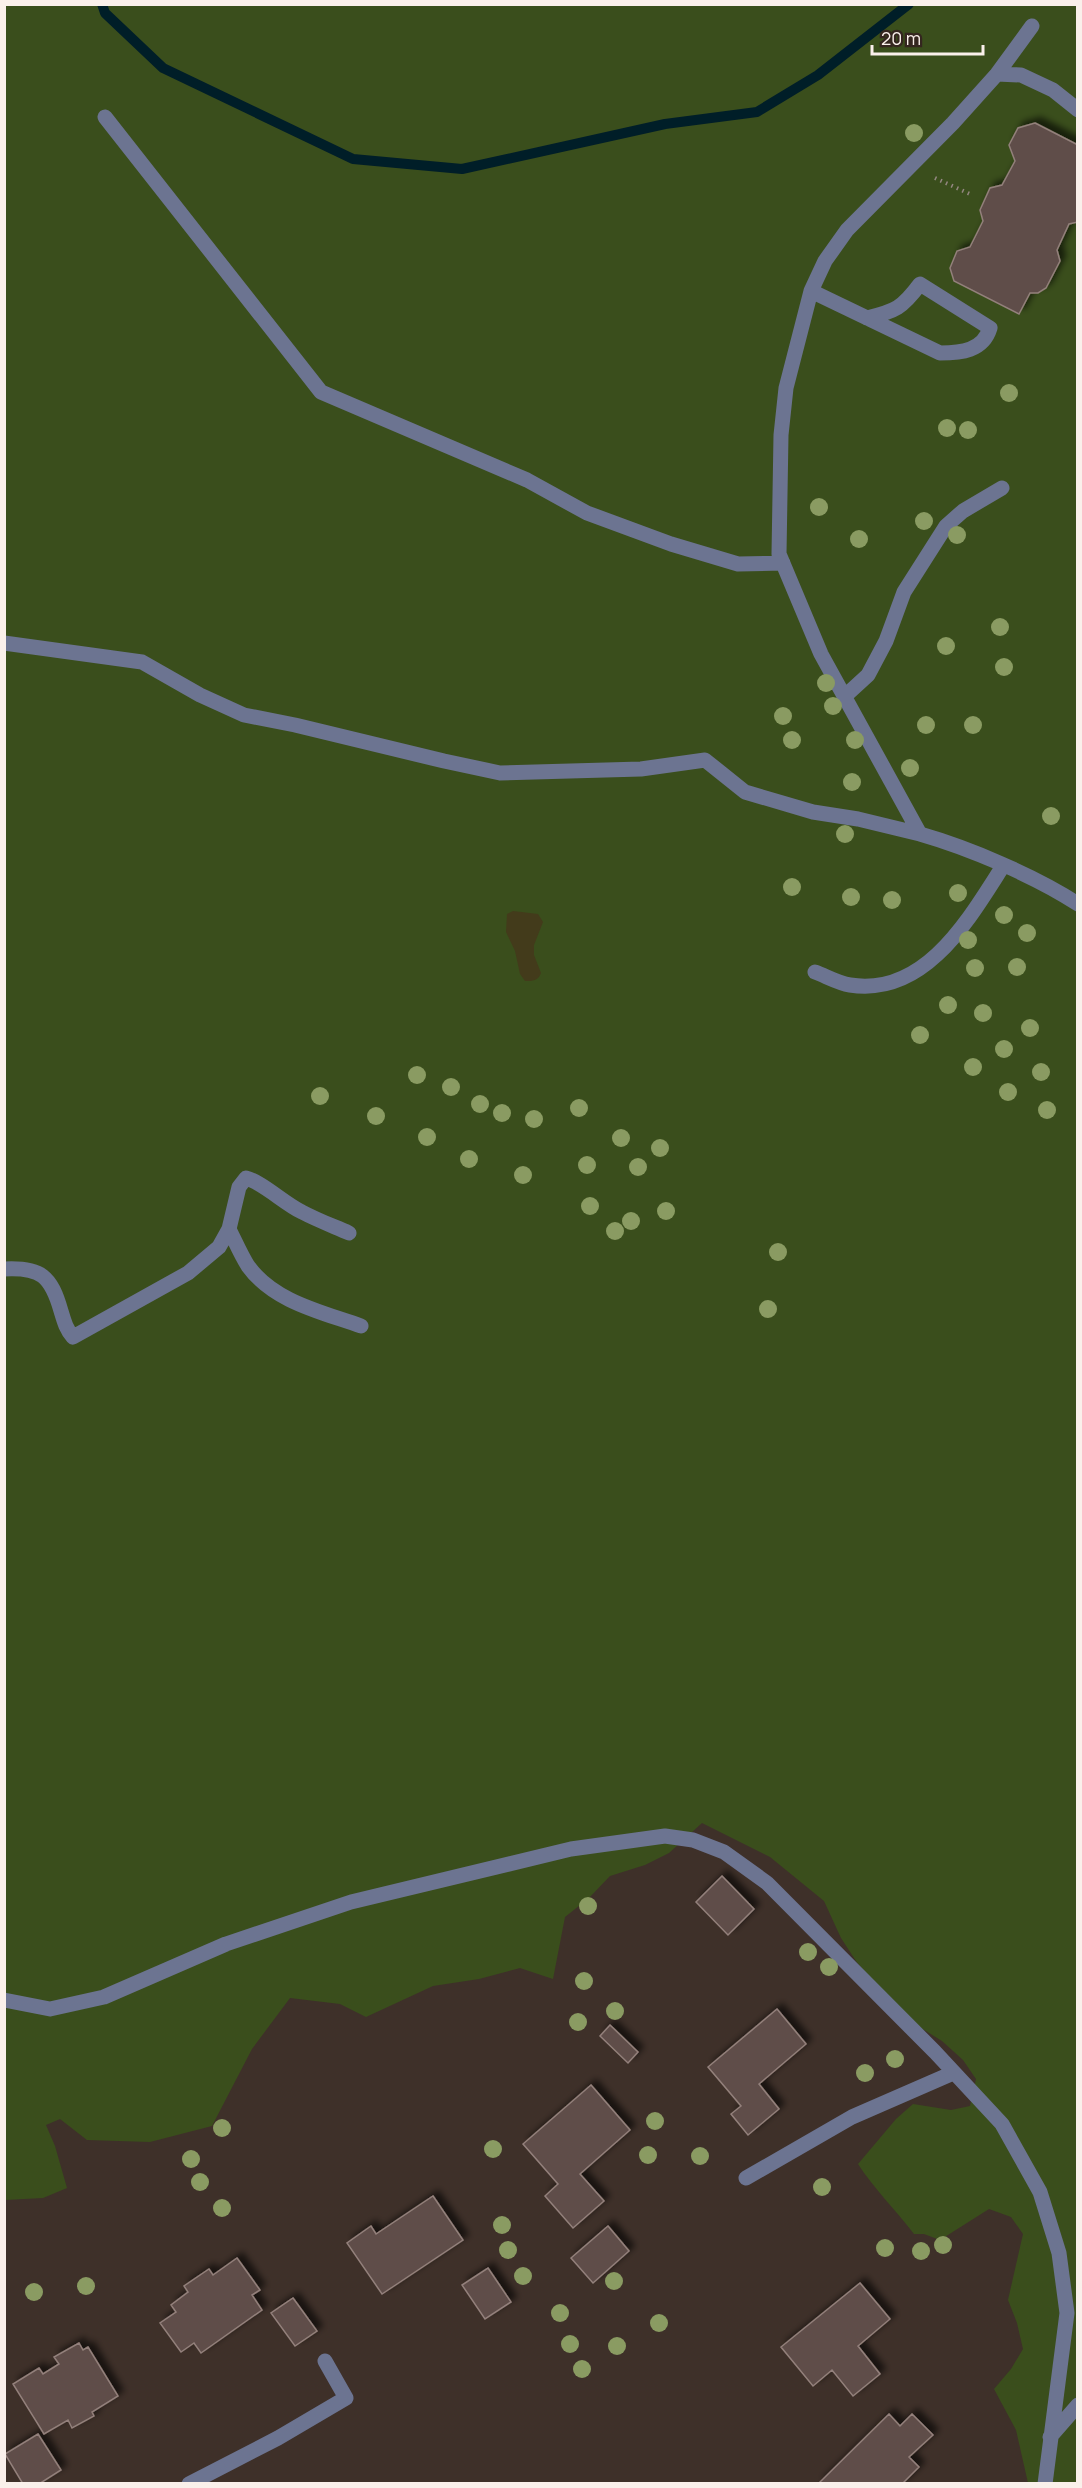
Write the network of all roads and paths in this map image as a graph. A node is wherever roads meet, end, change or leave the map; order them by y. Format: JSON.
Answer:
{"nodes":[{"id":1,"x":1032,"y":26,"type":"dead end"},
{"id":2,"x":997,"y":74,"type":"junction"},
{"id":3,"x":1077,"y":110,"type":"edge"},
{"id":4,"x":105,"y":117,"type":"dead end"},
{"id":5,"x":909,"y":166,"type":"junction"},
{"id":6,"x":970,"y":194,"type":"dead end"},
{"id":7,"x":811,"y":291,"type":"junction"},
{"id":8,"x":867,"y":318,"type":"junction"},
{"id":9,"x":1002,"y":488,"type":"dead end"},
{"id":10,"x":783,"y":563,"type":"junction"},
{"id":11,"x":4,"y":643,"type":"edge"},
{"id":12,"x":844,"y":698,"type":"junction"},
{"id":13,"x":920,"y":834,"type":"junction"},
{"id":14,"x":1003,"y":866,"type":"junction"},
{"id":15,"x":1077,"y":904,"type":"edge"},
{"id":16,"x":816,"y":972,"type":"dead end"},
{"id":17,"x":229,"y":1229,"type":"junction"},
{"id":18,"x":349,"y":1233,"type":"dead end"},
{"id":19,"x":4,"y":1269,"type":"edge"},
{"id":20,"x":361,"y":1326,"type":"dead end"},
{"id":21,"x":4,"y":2000,"type":"edge"},
{"id":22,"x":953,"y":2073,"type":"junction"},
{"id":23,"x":746,"y":2178,"type":"dead end"},
{"id":24,"x":325,"y":2361,"type":"dead end"},
{"id":25,"x":1077,"y":2404,"type":"edge"},
{"id":26,"x":1050,"y":2438,"type":"junction"},
{"id":27,"x":189,"y":2484,"type":"edge"},
{"id":28,"x":1045,"y":2484,"type":"edge"}],
"edges":[{"from":1,"to":2,"type":"street"},
{"from":2,"to":3,"type":"street"},
{"from":2,"to":5,"type":"street"},
{"from":4,"to":10,"type":"street"},
{"from":5,"to":6,"type":"path"},
{"from":5,"to":7,"type":"street"},
{"from":7,"to":8,"type":"street"},
{"from":7,"to":10,"type":"street"},
{"from":8,"to":8,"type":"street"},
{"from":9,"to":12,"type":"street"},
{"from":10,"to":12,"type":"street"},
{"from":11,"to":13,"type":"street"},
{"from":12,"to":13,"type":"street"},
{"from":13,"to":14,"type":"street"},
{"from":14,"to":15,"type":"street"},
{"from":14,"to":16,"type":"street"},
{"from":17,"to":18,"type":"street"},
{"from":17,"to":19,"type":"street"},
{"from":17,"to":20,"type":"street"},
{"from":21,"to":22,"type":"street"},
{"from":22,"to":23,"type":"street"},
{"from":22,"to":26,"type":"street"},
{"from":24,"to":27,"type":"street"},
{"from":25,"to":26,"type":"street"},
{"from":26,"to":28,"type":"street"}]}
